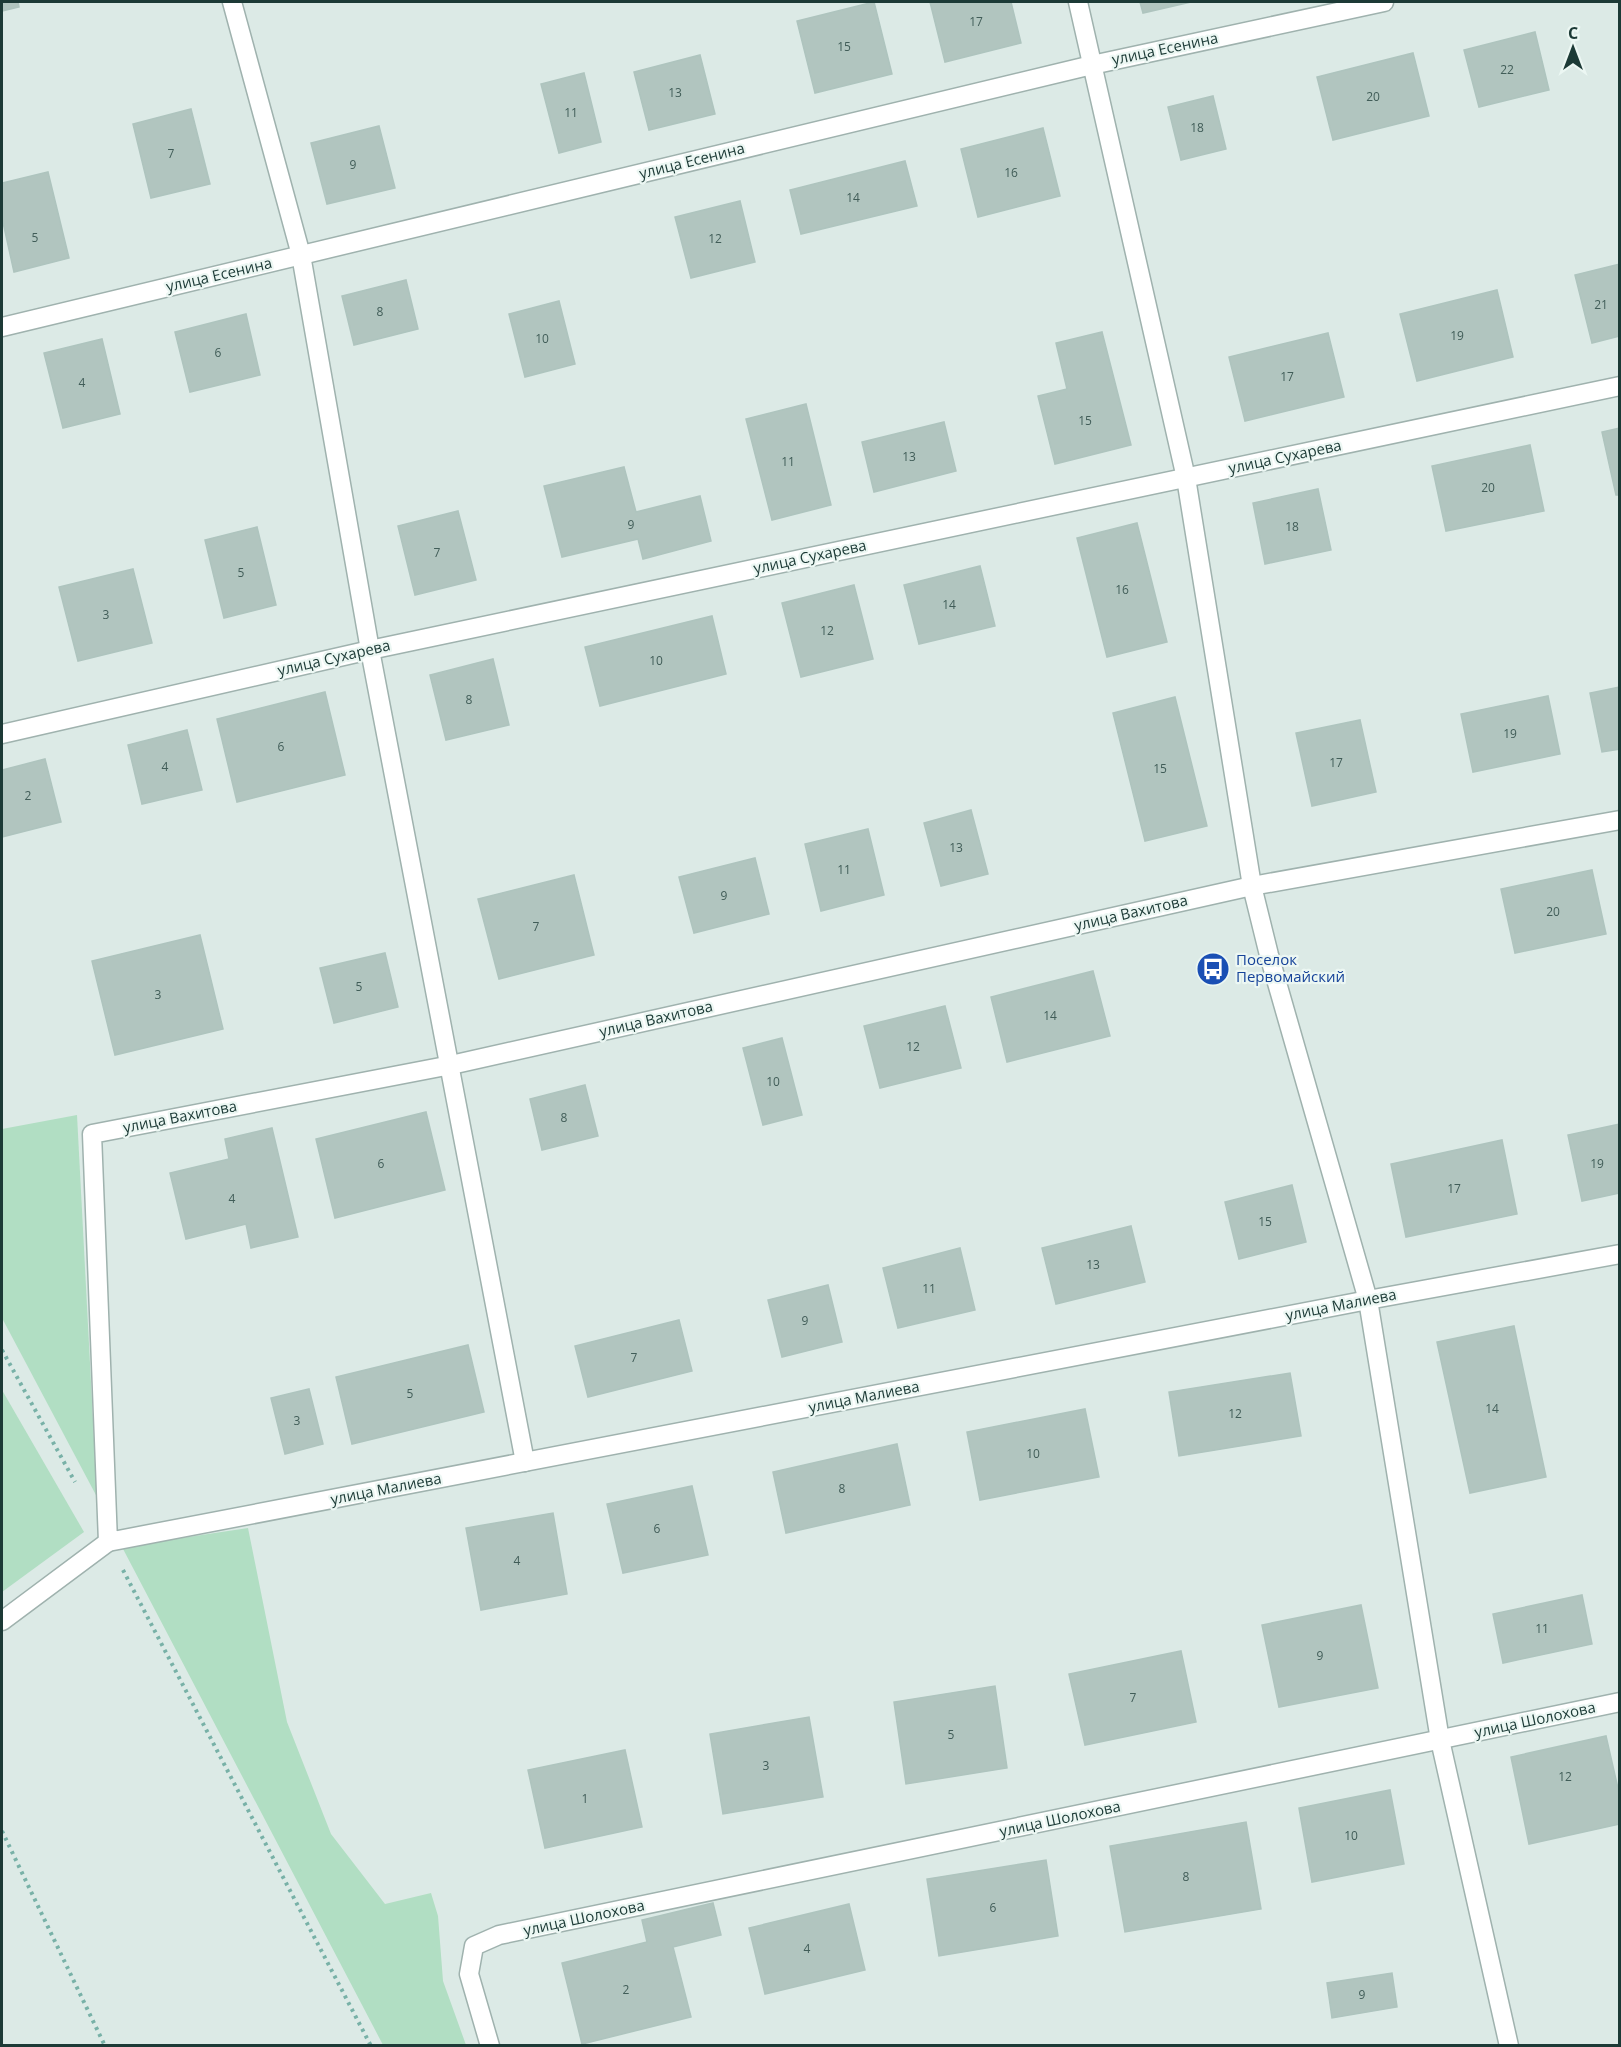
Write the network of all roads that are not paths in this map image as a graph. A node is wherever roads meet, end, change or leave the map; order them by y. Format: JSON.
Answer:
{"nodes":[{"id":1,"x":232,"y":2,"type":"edge"},
{"id":2,"x":1078,"y":2,"type":"edge"},
{"id":3,"x":1384,"y":2,"type":"edge"},
{"id":4,"x":1092,"y":65,"type":"junction"},
{"id":5,"x":301,"y":255,"type":"junction"},
{"id":6,"x":2,"y":327,"type":"edge"},
{"id":7,"x":1620,"y":386,"type":"edge"},
{"id":8,"x":1186,"y":478,"type":"junction"},
{"id":9,"x":370,"y":650,"type":"junction"},
{"id":10,"x":2,"y":734,"type":"edge"},
{"id":11,"x":1620,"y":820,"type":"edge"},
{"id":12,"x":1252,"y":886,"type":"junction"},
{"id":13,"x":451,"y":1065,"type":"junction"},
{"id":14,"x":1620,"y":1254,"type":"edge"},
{"id":15,"x":1368,"y":1300,"type":"junction"},
{"id":16,"x":525,"y":1462,"type":"junction"},
{"id":17,"x":108,"y":1542,"type":"junction"},
{"id":18,"x":2,"y":1621,"type":"edge"},
{"id":19,"x":1620,"y":1702,"type":"edge"},
{"id":20,"x":1440,"y":1740,"type":"junction"},
{"id":21,"x":490,"y":2046,"type":"edge"},
{"id":22,"x":1509,"y":2046,"type":"edge"}],
"edges":[{"from":1,"to":5,"type":"street"},
{"from":2,"to":4,"type":"street"},
{"from":3,"to":4,"type":"street","name":"улица Есенина"},
{"from":4,"to":5,"type":"street","name":"улица Есенина"},
{"from":4,"to":8,"type":"street"},
{"from":5,"to":6,"type":"street","name":"улица Есенина"},
{"from":5,"to":9,"type":"street"},
{"from":7,"to":8,"type":"street","name":"улица Сухарева"},
{"from":8,"to":9,"type":"street","name":"улица Сухарева"},
{"from":8,"to":12,"type":"street"},
{"from":9,"to":10,"type":"street","name":"улица Сухарева"},
{"from":9,"to":13,"type":"street"},
{"from":11,"to":12,"type":"street","name":"улица Вахитова"},
{"from":12,"to":13,"type":"street","name":"улица Вахитова"},
{"from":12,"to":15,"type":"street"},
{"from":13,"to":16,"type":"street"},
{"from":13,"to":17,"type":"street","name":"улица Вахитова"},
{"from":14,"to":15,"type":"street","name":"улица Малиева"},
{"from":15,"to":16,"type":"street","name":"улица Малиева"},
{"from":15,"to":20,"type":"street"},
{"from":16,"to":17,"type":"street","name":"улица Малиева"},
{"from":17,"to":18,"type":"street"},
{"from":19,"to":20,"type":"street","name":"улица Шолохова"},
{"from":20,"to":21,"type":"street","name":"улица Шолохова"},
{"from":20,"to":22,"type":"street"}]}
